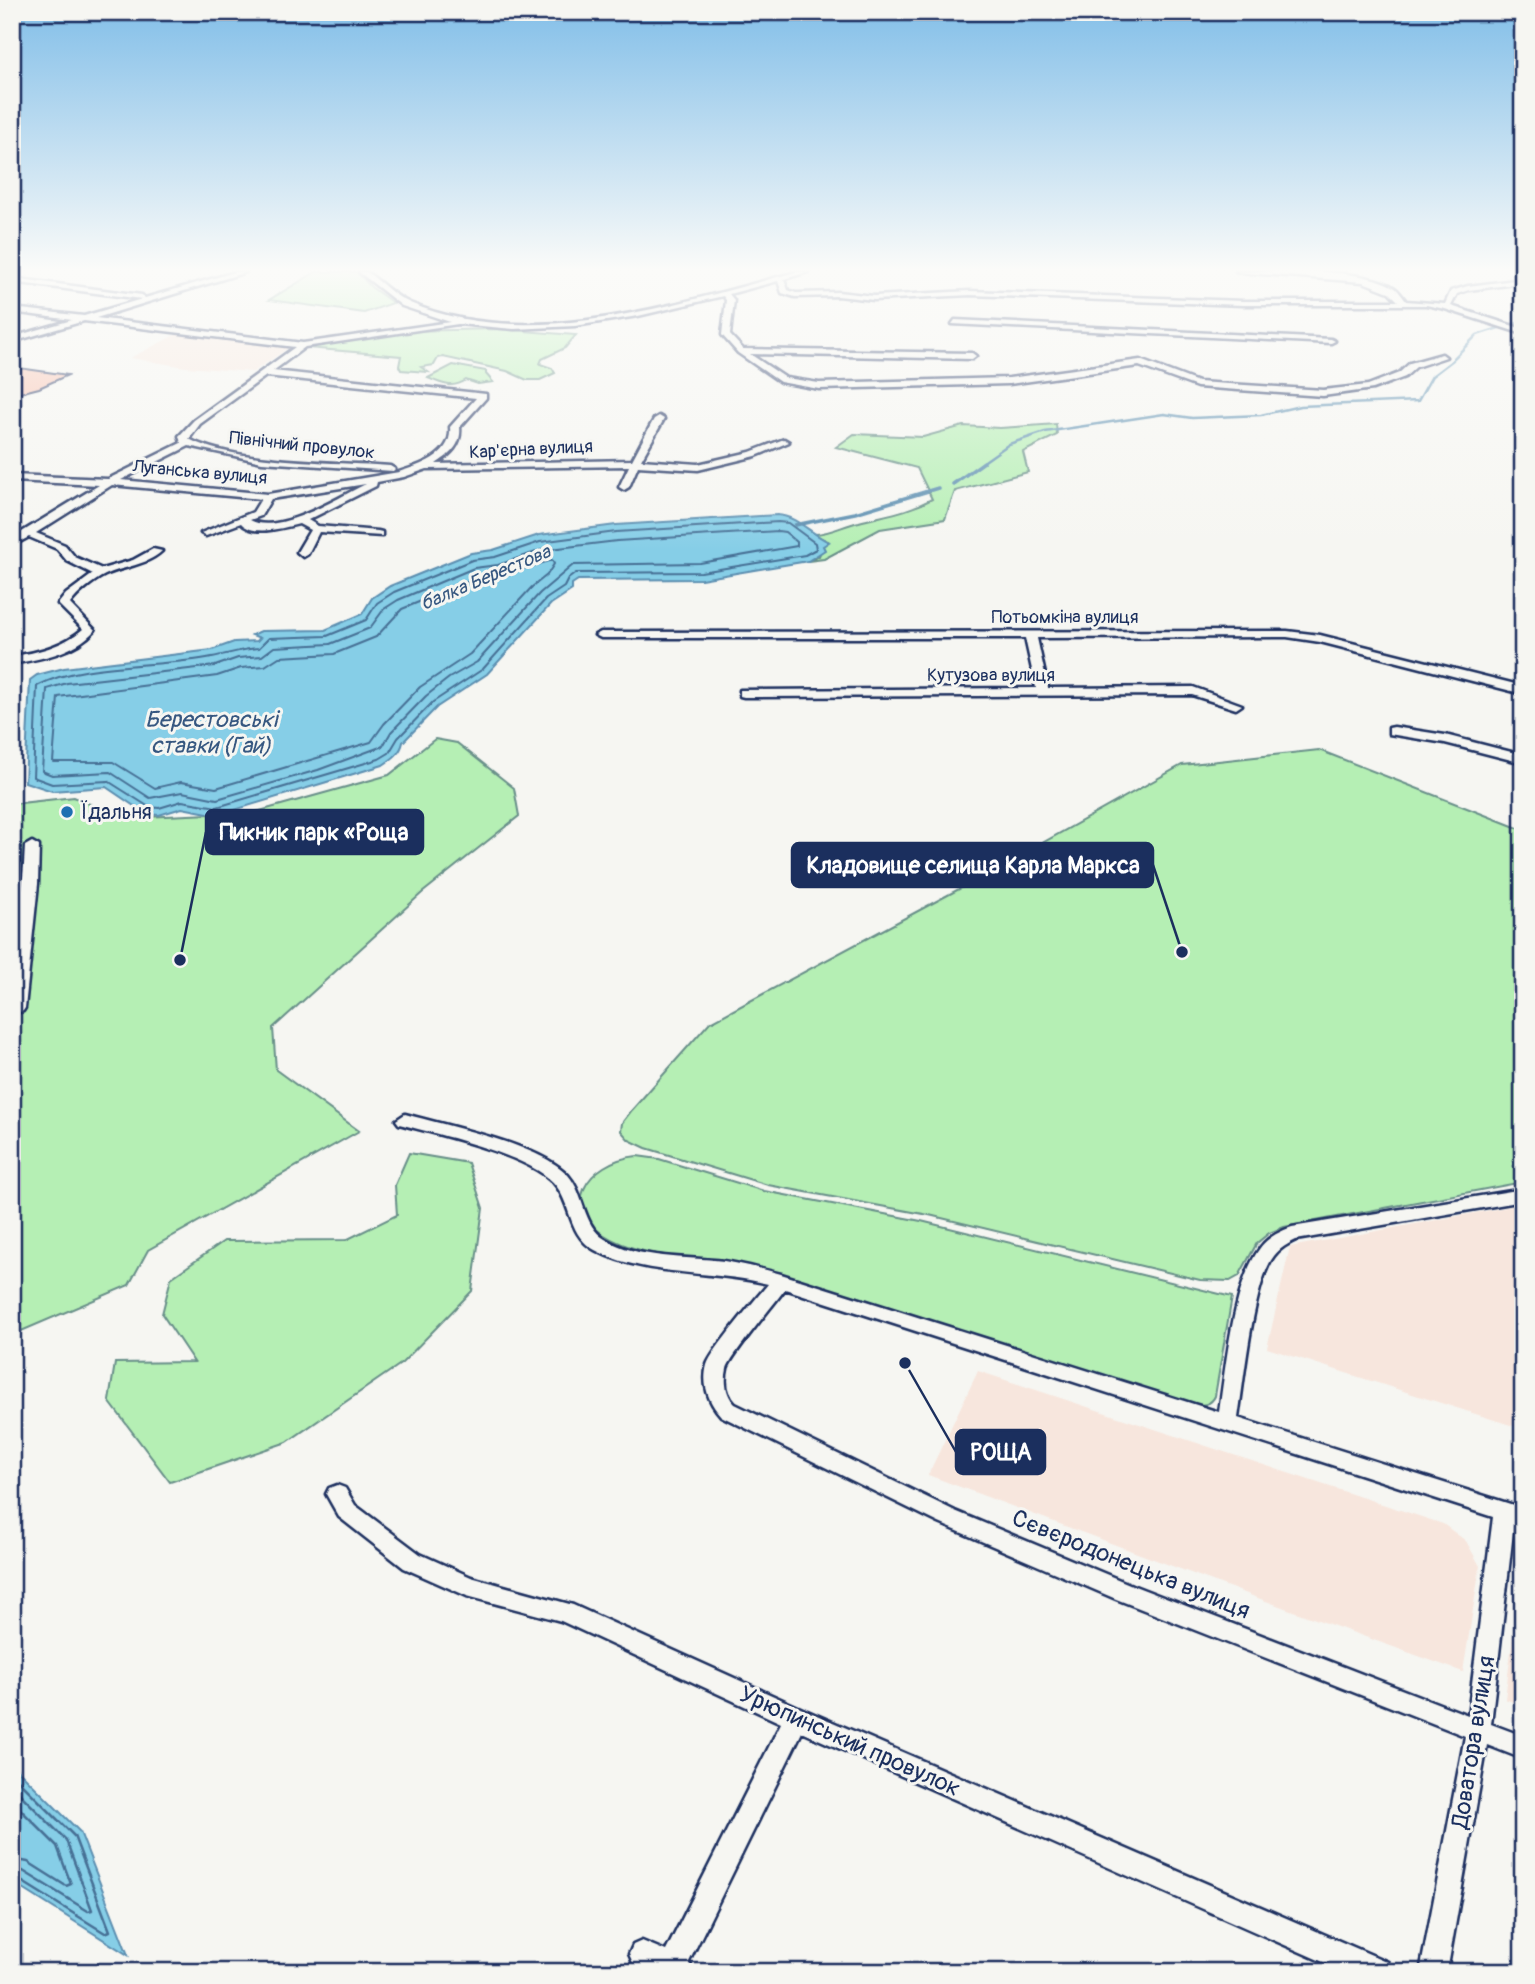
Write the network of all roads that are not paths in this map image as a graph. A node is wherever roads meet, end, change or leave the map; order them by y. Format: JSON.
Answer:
{"nodes":[{"id":1,"x":277,"y":365,"type":"edge"},
{"id":2,"x":762,"y":365,"type":"edge"},
{"id":3,"x":1118,"y":365,"type":"edge"},
{"id":4,"x":1144,"y":365,"type":"edge"},
{"id":5,"x":1415,"y":365,"type":"edge"},
{"id":6,"x":266,"y":373,"type":"junction"},
{"id":7,"x":659,"y":419,"type":"dead end"},
{"id":8,"x":784,"y":442,"type":"dead end"},
{"id":9,"x":188,"y":443,"type":"junction"},
{"id":10,"x":635,"y":463,"type":"junction"},
{"id":11,"x":13,"y":464,"type":"edge"},
{"id":12,"x":427,"y":466,"type":"junction"},
{"id":13,"x":414,"y":471,"type":"junction"},
{"id":14,"x":383,"y":476,"type":"junction"},
{"id":15,"x":12,"y":478,"type":"edge"},
{"id":16,"x":110,"y":482,"type":"junction"},
{"id":17,"x":624,"y":487,"type":"dead end"},
{"id":18,"x":268,"y":497,"type":"junction"},
{"id":19,"x":245,"y":520,"type":"junction"},
{"id":20,"x":300,"y":520,"type":"junction"},
{"id":21,"x":316,"y":529,"type":"junction"},
{"id":22,"x":28,"y":533,"type":"junction"},
{"id":23,"x":205,"y":533,"type":"dead end"},
{"id":24,"x":378,"y":534,"type":"dead end"},
{"id":25,"x":12,"y":543,"type":"edge"},
{"id":26,"x":157,"y":551,"type":"dead end"},
{"id":27,"x":303,"y":554,"type":"dead end"},
{"id":28,"x":101,"y":573,"type":"junction"},
{"id":29,"x":1030,"y":634,"type":"junction"},
{"id":30,"x":601,"y":635,"type":"dead end"},
{"id":31,"x":13,"y":664,"type":"edge"},
{"id":32,"x":1523,"y":690,"type":"edge"},
{"id":33,"x":1043,"y":692,"type":"junction"},
{"id":34,"x":744,"y":693,"type":"dead end"},
{"id":35,"x":1236,"y":705,"type":"dead end"},
{"id":36,"x":1394,"y":731,"type":"dead end"},
{"id":37,"x":1523,"y":759,"type":"edge"},
{"id":38,"x":32,"y":846,"type":"dead end"},
{"id":39,"x":12,"y":1009,"type":"edge"},
{"id":40,"x":405,"y":1120,"type":"dead end"},
{"id":41,"x":1523,"y":1195,"type":"edge"},
{"id":42,"x":781,"y":1281,"type":"junction"},
{"id":43,"x":1227,"y":1423,"type":"junction"},
{"id":44,"x":337,"y":1494,"type":"dead end"},
{"id":45,"x":1514,"y":1514,"type":"edge"},
{"id":46,"x":796,"y":1718,"type":"junction"},
{"id":47,"x":1478,"y":1730,"type":"junction"},
{"id":48,"x":1523,"y":1748,"type":"edge"},
{"id":49,"x":642,"y":1954,"type":"dead end"},
{"id":50,"x":676,"y":1969,"type":"edge"},
{"id":51,"x":1378,"y":1972,"type":"edge"},
{"id":52,"x":1433,"y":1972,"type":"edge"}],
"edges":[{"from":1,"to":6,"type":"street"},
{"from":2,"to":3,"type":"street"},
{"from":4,"to":5,"type":"street"},
{"from":6,"to":9,"type":"street"},
{"from":6,"to":12,"type":"street"},
{"from":7,"to":10,"type":"street"},
{"from":8,"to":10,"type":"street","name":"Кар'єрна вулиця"},
{"from":9,"to":13,"type":"street","name":"Північний провулок"},
{"from":9,"to":16,"type":"street"},
{"from":10,"to":12,"type":"street","name":"Кар'єрна вулиця"},
{"from":10,"to":17,"type":"street"},
{"from":11,"to":15,"type":"street"},
{"from":12,"to":13,"type":"street"},
{"from":13,"to":14,"type":"street","name":"Луганська вулиця"},
{"from":14,"to":18,"type":"street","name":"Луганська вулиця"},
{"from":14,"to":20,"type":"street"},
{"from":15,"to":16,"type":"street","name":"Луганська вулиця"},
{"from":16,"to":18,"type":"street","name":"Луганська вулиця"},
{"from":16,"to":22,"type":"street"},
{"from":18,"to":19,"type":"street"},
{"from":19,"to":20,"type":"street"},
{"from":19,"to":23,"type":"street"},
{"from":20,"to":21,"type":"street"},
{"from":21,"to":24,"type":"street"},
{"from":21,"to":27,"type":"street"},
{"from":22,"to":25,"type":"street"},
{"from":22,"to":28,"type":"street"},
{"from":26,"to":28,"type":"street"},
{"from":28,"to":31,"type":"street"},
{"from":29,"to":30,"type":"street","name":"Потьомкіна вулиця"},
{"from":29,"to":32,"type":"street","name":"Потьомкіна вулиця"},
{"from":29,"to":33,"type":"street"},
{"from":33,"to":34,"type":"street","name":"Кутузова вулиця"},
{"from":33,"to":35,"type":"street","name":"Кутузова вулиця"},
{"from":36,"to":37,"type":"street"},
{"from":38,"to":39,"type":"street"},
{"from":40,"to":42,"type":"street"},
{"from":41,"to":43,"type":"street"},
{"from":42,"to":43,"type":"street"},
{"from":42,"to":47,"type":"street","name":"Сєвєродонецька вулиця"},
{"from":43,"to":45,"type":"street"},
{"from":44,"to":46,"type":"street","name":"Урюпинський провулок"},
{"from":45,"to":47,"type":"street","name":"Доватора вулиця"},
{"from":46,"to":50,"type":"street"},
{"from":46,"to":51,"type":"street","name":"Урюпинський провулок"},
{"from":47,"to":48,"type":"street","name":"Сєвєродонецька вулиця"},
{"from":47,"to":52,"type":"street","name":"Доватора вулиця"},
{"from":49,"to":50,"type":"street"}]}
